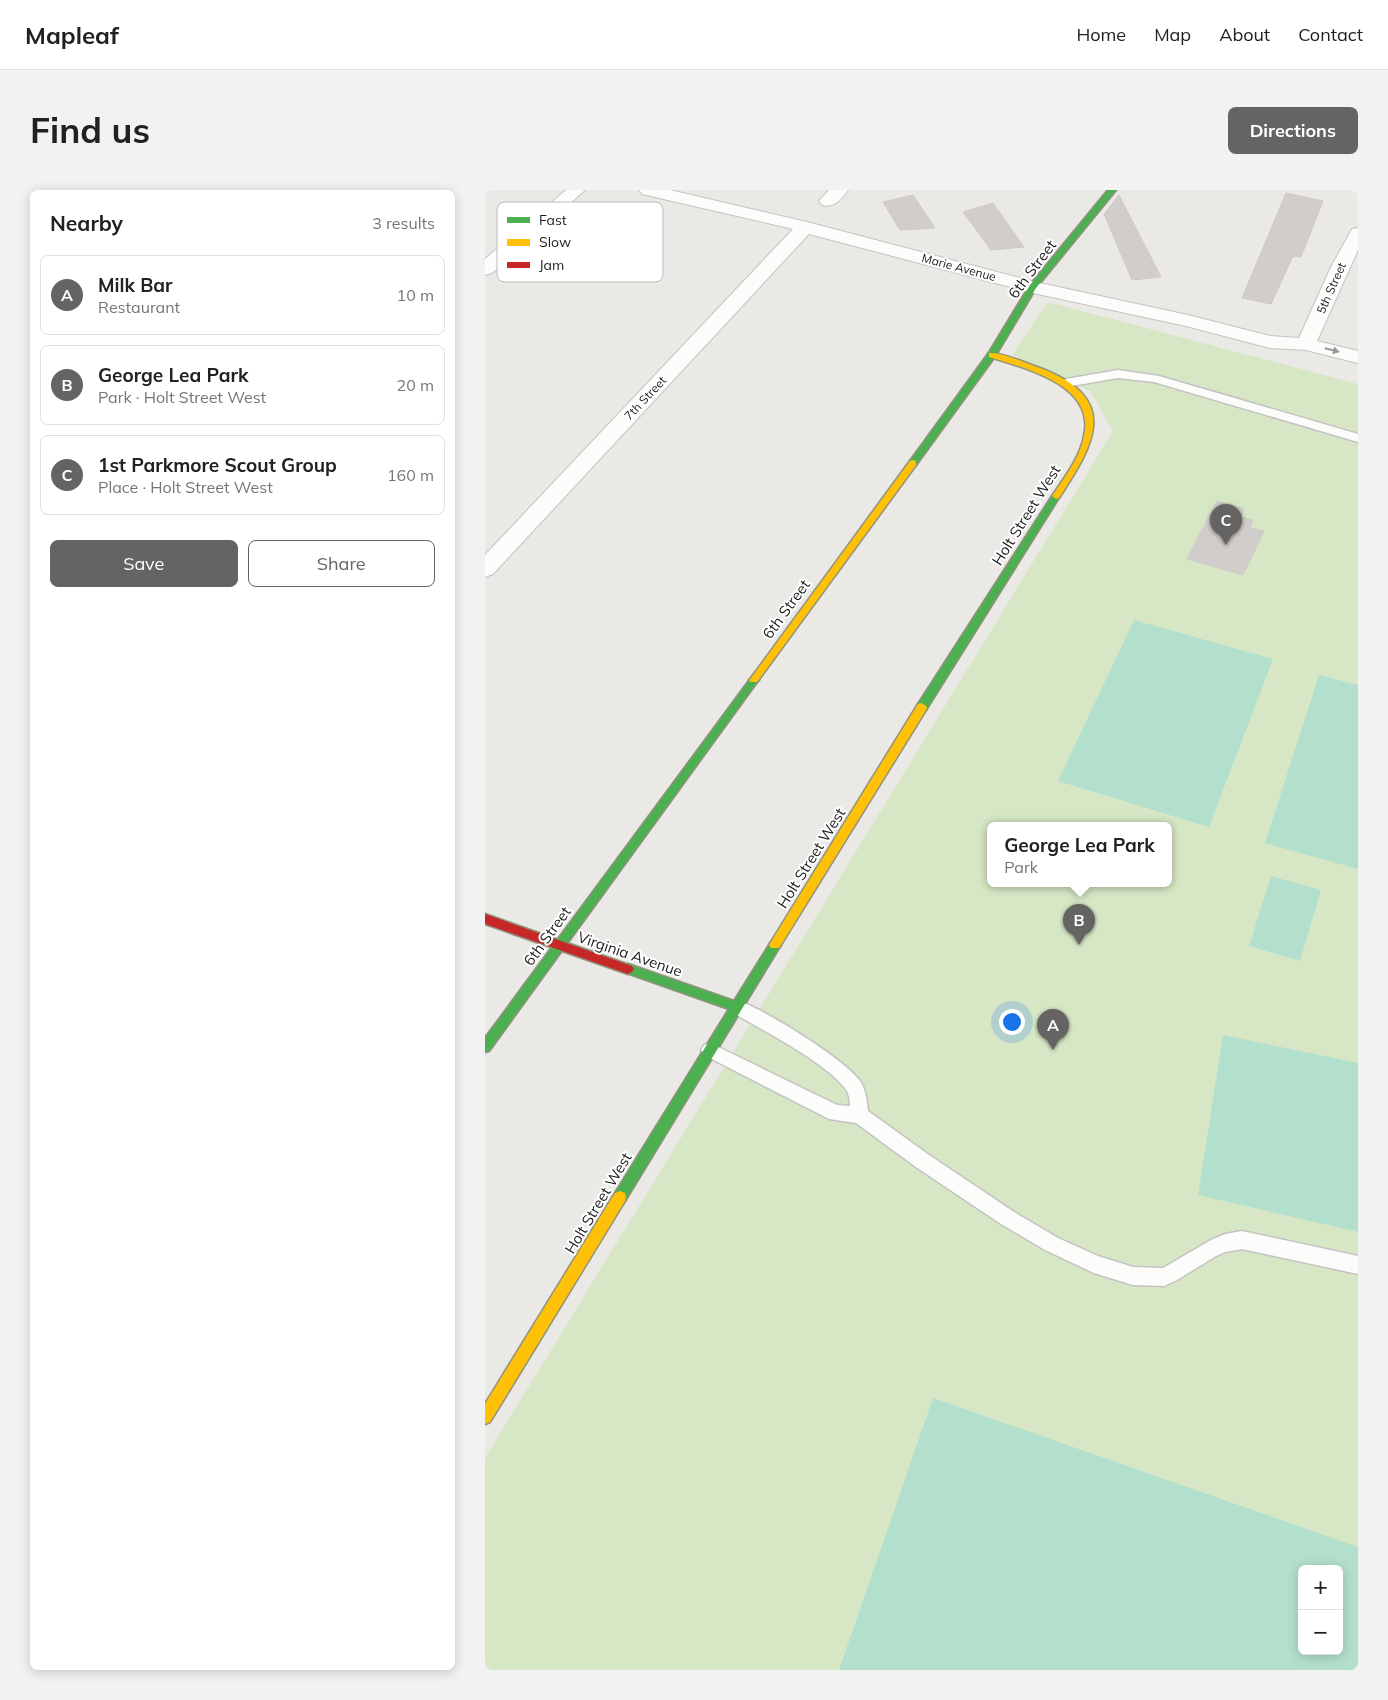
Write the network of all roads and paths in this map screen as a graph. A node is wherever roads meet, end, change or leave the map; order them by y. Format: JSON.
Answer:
{"nodes":[{"id":1,"x":576,"y":190,"type":"edge"},
{"id":2,"x":648,"y":190,"type":"edge"},
{"id":3,"x":1112,"y":190,"type":"edge"},
{"id":4,"x":562,"y":202,"type":"edge"},
{"id":5,"x":805,"y":227,"type":"junction"},
{"id":6,"x":1358,"y":233,"type":"edge"},
{"id":7,"x":497,"y":259,"type":"edge"},
{"id":8,"x":485,"y":269,"type":"edge"},
{"id":9,"x":1033,"y":286,"type":"junction"},
{"id":10,"x":1270,"y":342,"type":"junction"},
{"id":11,"x":1306,"y":344,"type":"junction"},
{"id":12,"x":992,"y":355,"type":"junction"},
{"id":13,"x":1358,"y":357,"type":"edge"},
{"id":14,"x":1358,"y":372,"type":"edge"},
{"id":15,"x":1065,"y":383,"type":"junction"},
{"id":16,"x":1358,"y":438,"type":"edge"},
{"id":17,"x":485,"y":569,"type":"edge"},
{"id":18,"x":485,"y":918,"type":"edge"},
{"id":19,"x":559,"y":946,"type":"junction"},
{"id":20,"x":737,"y":1006,"type":"junction"},
{"id":21,"x":485,"y":1047,"type":"edge"},
{"id":22,"x":710,"y":1050,"type":"junction"},
{"id":23,"x":861,"y":1115,"type":"junction"},
{"id":24,"x":1358,"y":1264,"type":"edge"},
{"id":25,"x":485,"y":1417,"type":"edge"}],
"edges":[{"from":1,"to":4,"type":"street"},
{"from":2,"to":5,"type":"street","name":"Marie Avenue"},
{"from":3,"to":9,"type":"street","name":"6th Street"},
{"from":5,"to":9,"type":"street","name":"Marie Avenue"},
{"from":5,"to":17,"type":"street","name":"7th Street"},
{"from":6,"to":11,"type":"street","name":"5th Street"},
{"from":7,"to":8,"type":"street"},
{"from":9,"to":10,"type":"street","name":"Marie Avenue"},
{"from":9,"to":12,"type":"street","name":"6th Street"},
{"from":10,"to":11,"type":"street","name":"Marie Avenue"},
{"from":10,"to":14,"type":"street","name":"Marie Avenue"},
{"from":11,"to":13,"type":"street","name":"Marie Avenue","one_way":true},
{"from":12,"to":15,"type":"street","name":"Holt Street West"},
{"from":12,"to":19,"type":"street","name":"6th Street"},
{"from":15,"to":16,"type":"lane"},
{"from":15,"to":20,"type":"street","name":"Holt Street West"},
{"from":18,"to":19,"type":"street","name":"Virginia Avenue"},
{"from":19,"to":20,"type":"street","name":"Virginia Avenue"},
{"from":19,"to":21,"type":"street","name":"6th Street"},
{"from":20,"to":22,"type":"street","name":"Holt Street West"},
{"from":20,"to":23,"type":"lane"},
{"from":22,"to":23,"type":"lane"},
{"from":22,"to":25,"type":"street","name":"Holt Street West"},
{"from":23,"to":24,"type":"lane"}]}
